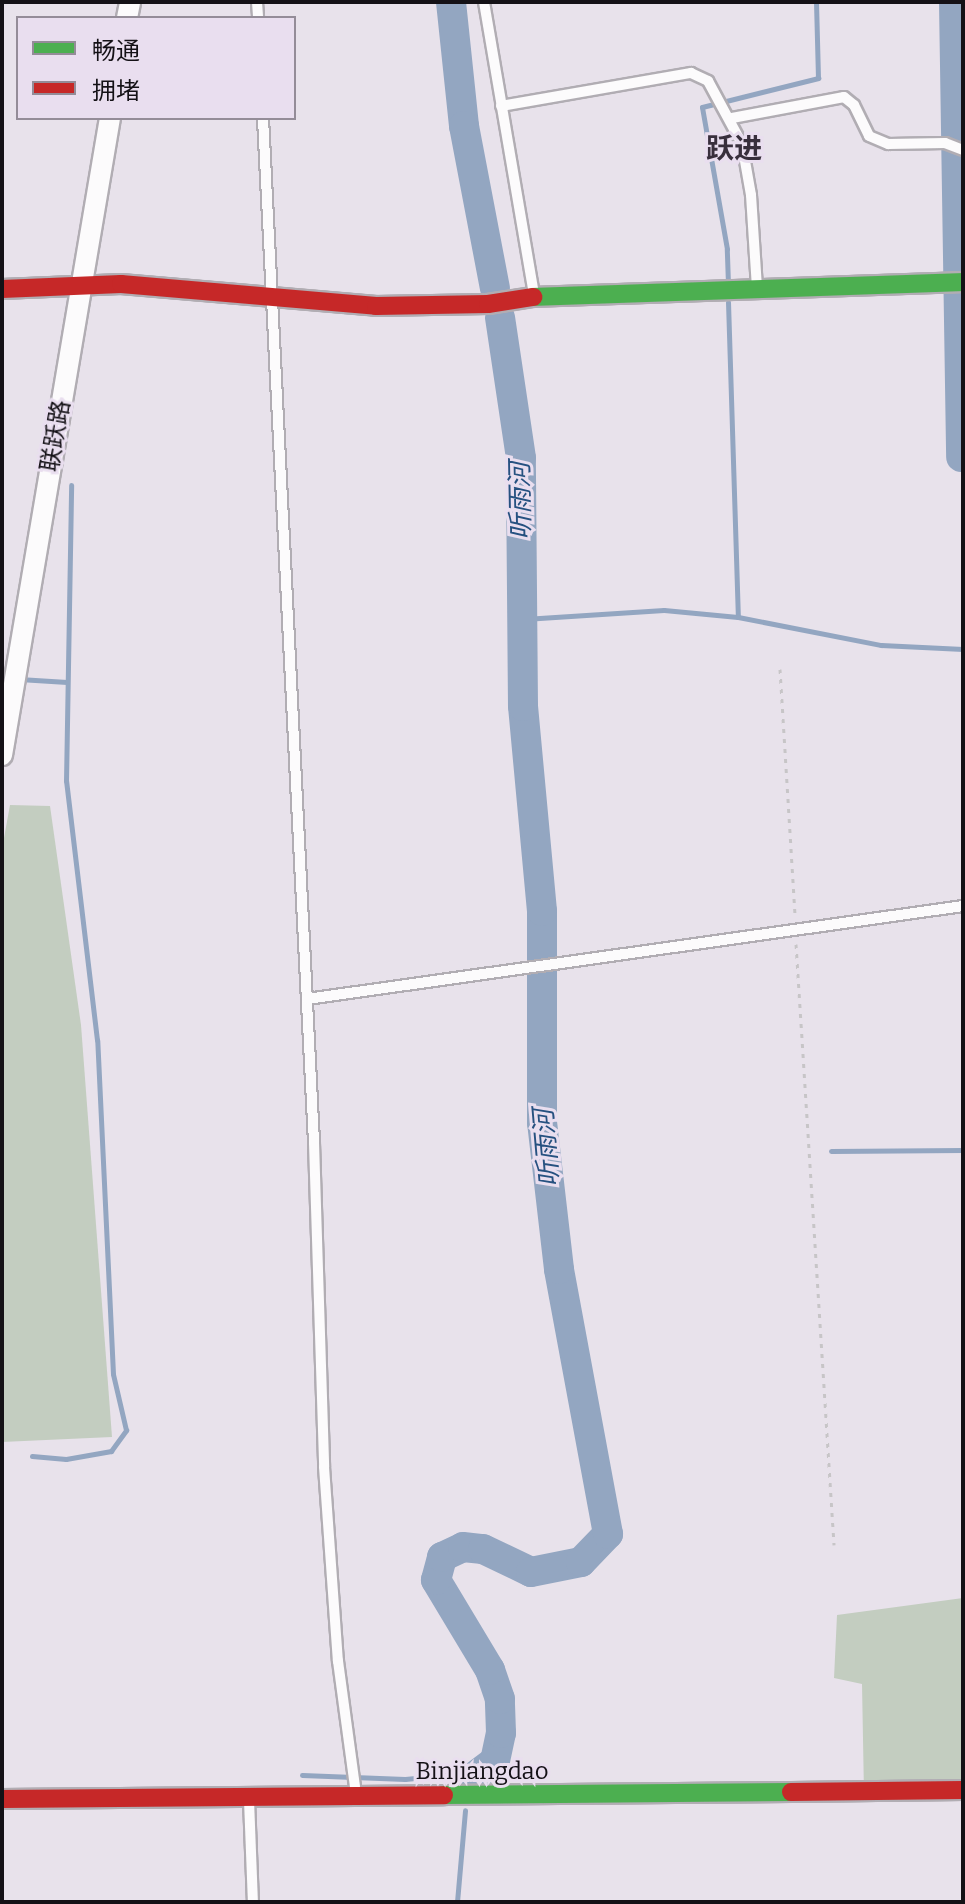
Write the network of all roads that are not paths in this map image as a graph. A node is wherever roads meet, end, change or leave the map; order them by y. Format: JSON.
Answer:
{"nodes":[{"id":1,"x":484,"y":2,"type":"edge"},
{"id":2,"x":501,"y":106,"type":"junction"},
{"id":3,"x":732,"y":118,"type":"junction"},
{"id":4,"x":110,"y":120,"type":"edge"},
{"id":5,"x":263,"y":120,"type":"edge"},
{"id":6,"x":962,"y":149,"type":"edge"},
{"id":7,"x":956,"y":281,"type":"edge"},
{"id":8,"x":82,"y":282,"type":"junction"},
{"id":9,"x":2,"y":289,"type":"edge"},
{"id":10,"x":757,"y":293,"type":"junction"},
{"id":11,"x":535,"y":297,"type":"junction"},
{"id":12,"x":273,"y":300,"type":"junction"},
{"id":13,"x":2,"y":755,"type":"edge"},
{"id":14,"x":963,"y":906,"type":"edge"},
{"id":15,"x":307,"y":999,"type":"junction"},
{"id":16,"x":963,"y":1790,"type":"edge"},
{"id":17,"x":356,"y":1797,"type":"junction"},
{"id":18,"x":249,"y":1798,"type":"junction"},
{"id":19,"x":2,"y":1799,"type":"edge"},
{"id":20,"x":253,"y":1902,"type":"edge"}],
"edges":[{"from":1,"to":2,"type":"lane"},
{"from":2,"to":3,"type":"lane"},
{"from":2,"to":11,"type":"lane"},
{"from":3,"to":6,"type":"lane"},
{"from":3,"to":10,"type":"lane"},
{"from":4,"to":8,"type":"street","name":"联跃路"},
{"from":5,"to":12,"type":"lane"},
{"from":7,"to":10,"type":"street"},
{"from":8,"to":9,"type":"street"},
{"from":8,"to":12,"type":"street"},
{"from":8,"to":13,"type":"street","name":"联跃路"},
{"from":10,"to":11,"type":"street"},
{"from":11,"to":12,"type":"street"},
{"from":12,"to":15,"type":"lane"},
{"from":14,"to":15,"type":"lane"},
{"from":15,"to":17,"type":"lane"},
{"from":16,"to":17,"type":"street","name":"Binjiangdao"},
{"from":17,"to":18,"type":"street","name":"Binjiangdao"},
{"from":18,"to":19,"type":"street","name":"Binjiangdao"},
{"from":18,"to":20,"type":"lane"}]}
